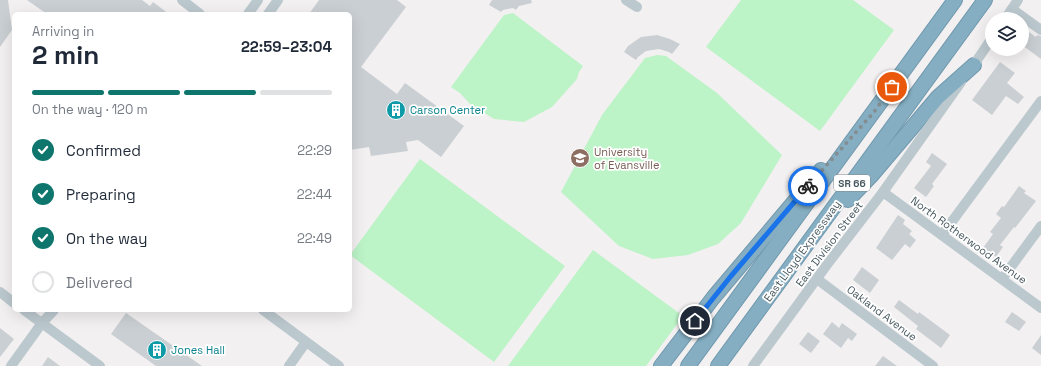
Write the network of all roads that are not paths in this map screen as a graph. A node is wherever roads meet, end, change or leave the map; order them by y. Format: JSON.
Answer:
{"nodes":[{"id":1,"x":182,"y":0,"type":"edge"},
{"id":2,"x":258,"y":0,"type":"edge"},
{"id":3,"x":278,"y":0,"type":"edge"},
{"id":4,"x":626,"y":0,"type":"edge"},
{"id":5,"x":955,"y":0,"type":"edge"},
{"id":6,"x":985,"y":0,"type":"edge"},
{"id":7,"x":1018,"y":0,"type":"edge"},
{"id":8,"x":637,"y":7,"type":"dead end"},
{"id":9,"x":1012,"y":9,"type":"junction"},
{"id":10,"x":197,"y":12,"type":"edge"},
{"id":11,"x":249,"y":12,"type":"edge"},
{"id":12,"x":269,"y":12,"type":"edge"},
{"id":13,"x":1010,"y":12,"type":"edge"},
{"id":14,"x":1041,"y":30,"type":"edge"},
{"id":15,"x":985,"y":48,"type":"edge"},
{"id":16,"x":974,"y":65,"type":"junction"},
{"id":17,"x":1041,"y":101,"type":"edge"},
{"id":18,"x":874,"y":112,"type":"junction"},
{"id":19,"x":883,"y":192,"type":"junction"},
{"id":20,"x":1041,"y":226,"type":"edge"},
{"id":21,"x":942,"y":235,"type":"junction"},
{"id":22,"x":812,"y":237,"type":"junction"},
{"id":23,"x":816,"y":279,"type":"junction"},
{"id":24,"x":1002,"y":279,"type":"junction"},
{"id":25,"x":0,"y":292,"type":"edge"},
{"id":26,"x":12,"y":301,"type":"edge"},
{"id":27,"x":1041,"y":308,"type":"edge"},
{"id":28,"x":27,"y":312,"type":"edge"},
{"id":29,"x":47,"y":312,"type":"edge"},
{"id":30,"x":52,"y":312,"type":"edge"},
{"id":31,"x":266,"y":312,"type":"edge"},
{"id":32,"x":42,"y":323,"type":"junction"},
{"id":33,"x":306,"y":342,"type":"junction"},
{"id":34,"x":11,"y":366,"type":"edge"},
{"id":35,"x":100,"y":366,"type":"edge"},
{"id":36,"x":289,"y":366,"type":"edge"},
{"id":37,"x":339,"y":366,"type":"edge"},
{"id":38,"x":661,"y":366,"type":"edge"},
{"id":39,"x":688,"y":366,"type":"edge"},
{"id":40,"x":718,"y":366,"type":"edge"},
{"id":41,"x":753,"y":366,"type":"edge"},
{"id":42,"x":933,"y":366,"type":"edge"}],
"edges":[{"from":1,"to":10,"type":"street"},
{"from":2,"to":11,"type":"street"},
{"from":3,"to":12,"type":"street"},
{"from":4,"to":8,"type":"street"},
{"from":5,"to":18,"type":"highway","number":"SR 66"},
{"from":6,"to":22,"type":"highway","name":"East Lloyd Expressway","number":"SR 66"},
{"from":7,"to":9,"type":"street"},
{"from":9,"to":13,"type":"street"},
{"from":9,"to":14,"type":"street"},
{"from":15,"to":16,"type":"street","name":"East Division Street"},
{"from":16,"to":19,"type":"street","name":"East Division Street"},
{"from":16,"to":22,"type":"highway"},
{"from":17,"to":21,"type":"street"},
{"from":18,"to":38,"type":"highway"},
{"from":18,"to":39,"type":"highway","number":"SR 66"},
{"from":19,"to":21,"type":"street","name":"North Rotherwood Avenue"},
{"from":19,"to":23,"type":"street","name":"East Division Street"},
{"from":20,"to":24,"type":"street"},
{"from":21,"to":24,"type":"street","name":"North Rotherwood Avenue"},
{"from":22,"to":40,"type":"highway","name":"East Lloyd Expressway","number":"SR 66"},
{"from":23,"to":41,"type":"street","name":"East Division Street"},
{"from":23,"to":42,"type":"street","name":"Oakland Avenue"},
{"from":24,"to":27,"type":"street","name":"North Rotherwood Avenue"},
{"from":25,"to":26,"type":"street"},
{"from":28,"to":32,"type":"street"},
{"from":29,"to":32,"type":"street"},
{"from":30,"to":32,"type":"street"},
{"from":31,"to":33,"type":"street"},
{"from":32,"to":34,"type":"street"},
{"from":32,"to":35,"type":"street"},
{"from":33,"to":36,"type":"street"},
{"from":33,"to":37,"type":"street"}]}
